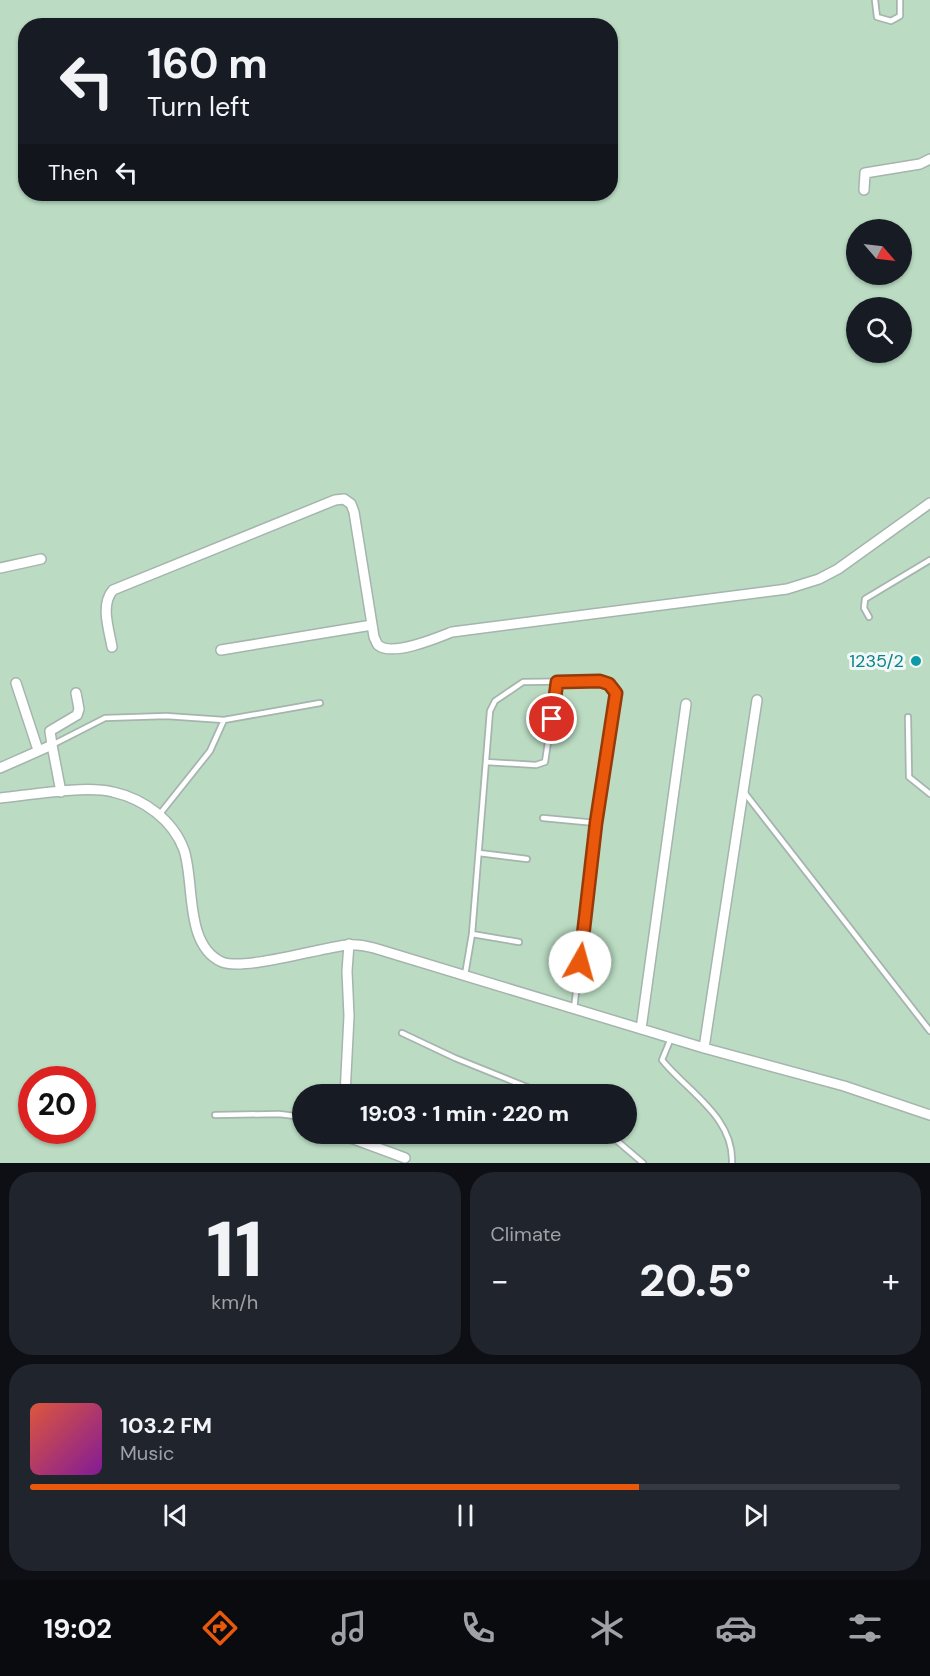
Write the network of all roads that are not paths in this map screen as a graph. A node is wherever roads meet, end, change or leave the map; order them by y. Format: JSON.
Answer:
{"nodes":[{"id":1,"x":875,"y":0,"type":"edge"},
{"id":2,"x":900,"y":0,"type":"edge"},
{"id":3,"x":930,"y":159,"type":"edge"},
{"id":4,"x":864,"y":190,"type":"dead end"},
{"id":5,"x":930,"y":503,"type":"edge"},
{"id":6,"x":41,"y":559,"type":"dead end"},
{"id":7,"x":930,"y":560,"type":"edge"},
{"id":8,"x":0,"y":568,"type":"edge"},
{"id":9,"x":869,"y":617,"type":"dead end"},
{"id":10,"x":372,"y":626,"type":"junction"},
{"id":11,"x":112,"y":647,"type":"dead end"},
{"id":12,"x":221,"y":650,"type":"dead end"},
{"id":13,"x":16,"y":682,"type":"dead end"},
{"id":14,"x":557,"y":682,"type":"junction"},
{"id":15,"x":76,"y":693,"type":"dead end"},
{"id":16,"x":757,"y":700,"type":"dead end"},
{"id":17,"x":320,"y":703,"type":"dead end"},
{"id":18,"x":686,"y":704,"type":"dead end"},
{"id":19,"x":908,"y":717,"type":"dead end"},
{"id":20,"x":224,"y":720,"type":"junction"},
{"id":21,"x":52,"y":745,"type":"junction"},
{"id":22,"x":38,"y":750,"type":"junction"},
{"id":23,"x":486,"y":762,"type":"junction"},
{"id":24,"x":0,"y":768,"type":"edge"},
{"id":25,"x":743,"y":791,"type":"junction"},
{"id":26,"x":61,"y":792,"type":"junction"},
{"id":27,"x":930,"y":794,"type":"edge"},
{"id":28,"x":0,"y":798,"type":"edge"},
{"id":29,"x":159,"y":815,"type":"junction"},
{"id":30,"x":543,"y":818,"type":"dead end"},
{"id":31,"x":596,"y":823,"type":"junction"},
{"id":32,"x":479,"y":853,"type":"junction"},
{"id":33,"x":526,"y":859,"type":"dead end"},
{"id":34,"x":472,"y":934,"type":"junction"},
{"id":35,"x":519,"y":942,"type":"dead end"},
{"id":36,"x":350,"y":944,"type":"junction"},
{"id":37,"x":465,"y":975,"type":"junction"},
{"id":38,"x":574,"y":1008,"type":"junction"},
{"id":39,"x":641,"y":1029,"type":"junction"},
{"id":40,"x":929,"y":1029,"type":"edge"},
{"id":41,"x":402,"y":1033,"type":"dead end"},
{"id":42,"x":671,"y":1038,"type":"junction"},
{"id":43,"x":704,"y":1048,"type":"junction"},
{"id":44,"x":346,"y":1084,"type":"edge"},
{"id":45,"x":520,"y":1084,"type":"edge"},
{"id":46,"x":216,"y":1114,"type":"dead end"},
{"id":47,"x":930,"y":1115,"type":"edge"},
{"id":48,"x":292,"y":1116,"type":"edge"},
{"id":49,"x":366,"y":1144,"type":"edge"},
{"id":50,"x":621,"y":1144,"type":"edge"},
{"id":51,"x":405,"y":1158,"type":"dead end"},
{"id":52,"x":643,"y":1163,"type":"edge"},
{"id":53,"x":732,"y":1163,"type":"edge"}],
"edges":[{"from":1,"to":2,"type":"lane"},
{"from":3,"to":4,"type":"street"},
{"from":5,"to":10,"type":"street"},
{"from":6,"to":8,"type":"street"},
{"from":7,"to":9,"type":"lane"},
{"from":10,"to":11,"type":"street"},
{"from":10,"to":12,"type":"street"},
{"from":13,"to":22,"type":"street"},
{"from":14,"to":23,"type":"lane"},
{"from":14,"to":23,"type":"lane"},
{"from":14,"to":31,"type":"lane"},
{"from":15,"to":21,"type":"street"},
{"from":16,"to":25,"type":"street"},
{"from":17,"to":20,"type":"lane"},
{"from":18,"to":39,"type":"street"},
{"from":19,"to":27,"type":"lane"},
{"from":20,"to":21,"type":"lane"},
{"from":20,"to":29,"type":"lane"},
{"from":21,"to":22,"type":"street"},
{"from":21,"to":26,"type":"street"},
{"from":22,"to":24,"type":"street"},
{"from":23,"to":32,"type":"lane"},
{"from":25,"to":40,"type":"lane"},
{"from":25,"to":43,"type":"street"},
{"from":26,"to":28,"type":"street"},
{"from":26,"to":29,"type":"street"},
{"from":29,"to":36,"type":"street"},
{"from":30,"to":31,"type":"lane"},
{"from":31,"to":38,"type":"lane"},
{"from":32,"to":33,"type":"lane"},
{"from":32,"to":34,"type":"lane"},
{"from":34,"to":35,"type":"lane"},
{"from":34,"to":37,"type":"lane"},
{"from":36,"to":37,"type":"street"},
{"from":36,"to":44,"type":"street"},
{"from":37,"to":38,"type":"street"},
{"from":38,"to":39,"type":"street"},
{"from":39,"to":42,"type":"street"},
{"from":41,"to":45,"type":"lane"},
{"from":42,"to":43,"type":"street"},
{"from":42,"to":53,"type":"lane"},
{"from":43,"to":47,"type":"street"},
{"from":46,"to":48,"type":"lane"},
{"from":49,"to":51,"type":"street"},
{"from":50,"to":52,"type":"lane"}]}
